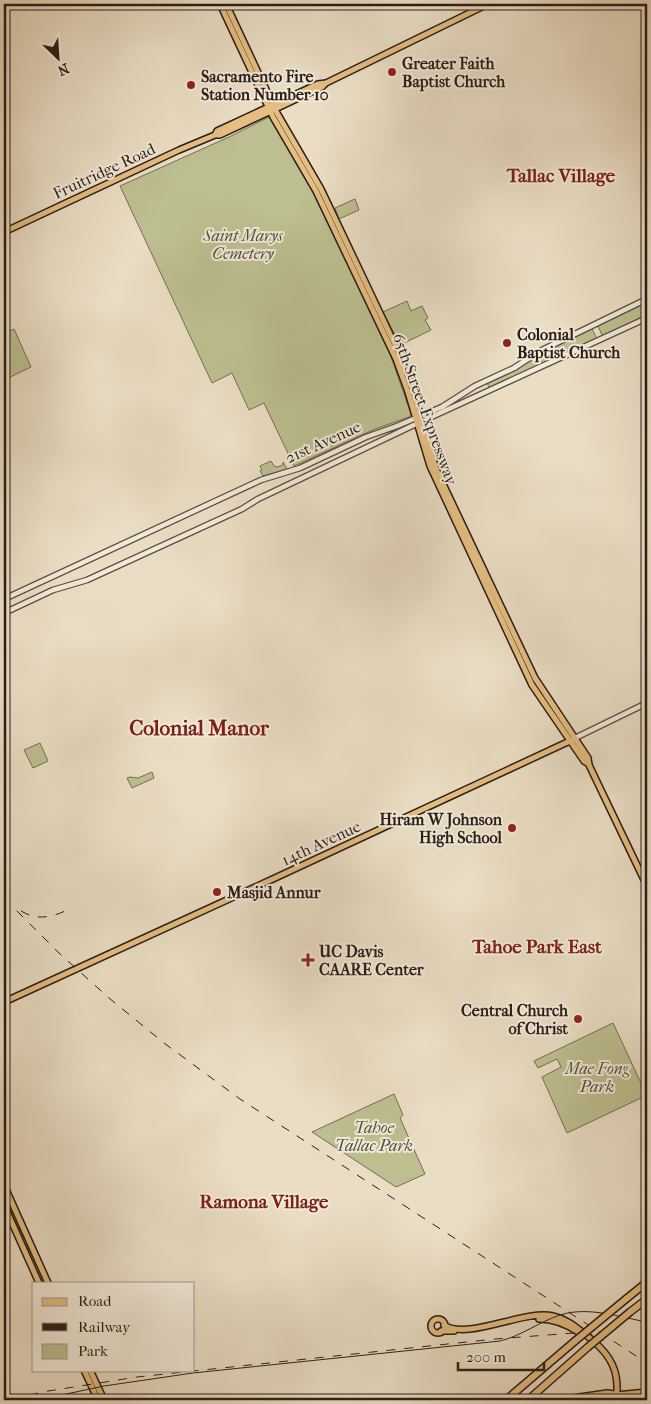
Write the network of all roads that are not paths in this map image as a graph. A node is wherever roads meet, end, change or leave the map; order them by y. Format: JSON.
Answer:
{"nodes":[{"id":1,"x":220,"y":4,"type":"edge"},
{"id":2,"x":226,"y":4,"type":"edge"},
{"id":3,"x":488,"y":4,"type":"edge"},
{"id":4,"x":272,"y":109,"type":"junction"},
{"id":5,"x":4,"y":232,"type":"edge"},
{"id":6,"x":647,"y":299,"type":"edge"},
{"id":7,"x":647,"y":318,"type":"edge"},
{"id":8,"x":418,"y":420,"type":"junction"},
{"id":9,"x":4,"y":599,"type":"edge"},
{"id":10,"x":4,"y":613,"type":"edge"},
{"id":11,"x":647,"y":703,"type":"edge"},
{"id":12,"x":573,"y":740,"type":"junction"},
{"id":13,"x":647,"y":886,"type":"edge"},
{"id":14,"x":4,"y":1002,"type":"edge"},
{"id":15,"x":4,"y":1185,"type":"edge"},
{"id":16,"x":4,"y":1205,"type":"edge"},
{"id":17,"x":39,"y":1282,"type":"edge"},
{"id":18,"x":48,"y":1282,"type":"edge"},
{"id":19,"x":647,"y":1283,"type":"edge"},
{"id":20,"x":647,"y":1300,"type":"edge"},
{"id":21,"x":444,"y":1325,"type":"junction"},
{"id":22,"x":441,"y":1331,"type":"junction"},
{"id":23,"x":85,"y":1372,"type":"edge"},
{"id":24,"x":91,"y":1372,"type":"edge"},
{"id":25,"x":647,"y":1392,"type":"edge"},
{"id":26,"x":616,"y":1397,"type":"edge"},
{"id":27,"x":508,"y":1399,"type":"edge"},
{"id":28,"x":98,"y":1400,"type":"edge"},
{"id":29,"x":104,"y":1400,"type":"edge"},
{"id":30,"x":528,"y":1400,"type":"edge"},
{"id":31,"x":559,"y":1400,"type":"edge"},
{"id":32,"x":587,"y":1400,"type":"edge"}],
"edges":[{"from":1,"to":4,"type":"main road","name":"65th Street Expressway"},
{"from":2,"to":4,"type":"main road","name":"65th Street Expressway"},
{"from":3,"to":4,"type":"main road","name":"Fruitridge Road"},
{"from":4,"to":5,"type":"main road","name":"Fruitridge Road"},
{"from":4,"to":8,"type":"main road","name":"65th Street Expressway"},
{"from":6,"to":8,"type":"street","name":"21st Avenue"},
{"from":7,"to":8,"type":"street","name":"21st Avenue"},
{"from":8,"to":9,"type":"street","name":"21st Avenue"},
{"from":8,"to":10,"type":"street","name":"21st Avenue"},
{"from":8,"to":12,"type":"main road","name":"65th Street Expressway"},
{"from":11,"to":12,"type":"street","name":"14th Avenue"},
{"from":12,"to":13,"type":"main road","name":"65th Street Expressway"},
{"from":12,"to":14,"type":"main road","name":"14th Avenue"},
{"from":15,"to":18,"type":"main road"},
{"from":16,"to":17,"type":"main road"},
{"from":19,"to":27,"type":"highway","bridge":true},
{"from":20,"to":30,"type":"highway","bridge":true},
{"from":21,"to":22,"type":"main road"},
{"from":21,"to":22,"type":"main road"},
{"from":21,"to":26,"type":"main road"},
{"from":22,"to":26,"type":"main road"},
{"from":23,"to":28,"type":"main road"},
{"from":24,"to":29,"type":"main road"},
{"from":25,"to":26,"type":"main road"},
{"from":26,"to":31,"type":"main road"},
{"from":26,"to":32,"type":"main road"}]}
